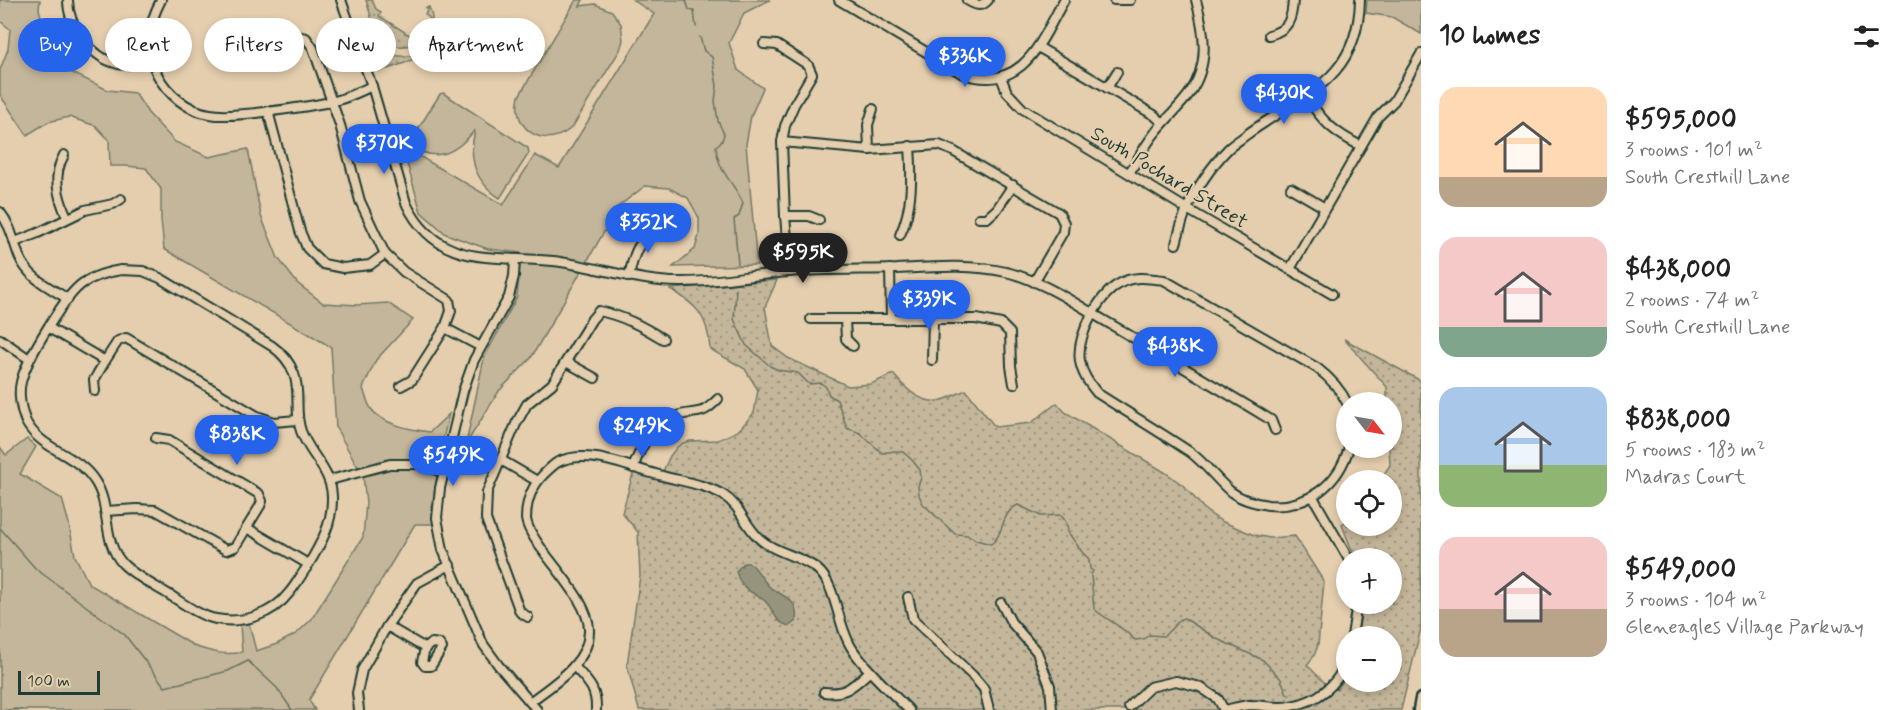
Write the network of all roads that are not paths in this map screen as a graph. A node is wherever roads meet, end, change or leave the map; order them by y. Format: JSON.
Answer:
{"nodes":[{"id":1,"x":68,"y":0,"type":"edge"},
{"id":2,"x":160,"y":0,"type":"edge"},
{"id":3,"x":341,"y":0,"type":"edge"},
{"id":4,"x":839,"y":0,"type":"edge"},
{"id":5,"x":967,"y":0,"type":"edge"},
{"id":6,"x":988,"y":0,"type":"edge"},
{"id":7,"x":1064,"y":0,"type":"edge"},
{"id":8,"x":1114,"y":0,"type":"edge"},
{"id":9,"x":1130,"y":0,"type":"edge"},
{"id":10,"x":1196,"y":0,"type":"edge"},
{"id":11,"x":1293,"y":0,"type":"edge"},
{"id":12,"x":1360,"y":0,"type":"edge"},
{"id":13,"x":152,"y":18,"type":"edge"},
{"id":14,"x":1269,"y":34,"type":"dead end"},
{"id":15,"x":304,"y":38,"type":"edge"},
{"id":16,"x":764,"y":44,"type":"dead end"},
{"id":17,"x":1038,"y":47,"type":"junction"},
{"id":18,"x":1421,"y":54,"type":"edge"},
{"id":19,"x":105,"y":59,"type":"edge"},
{"id":20,"x":157,"y":72,"type":"edge"},
{"id":21,"x":1117,"y":72,"type":"dead end"},
{"id":22,"x":1001,"y":77,"type":"junction"},
{"id":23,"x":372,"y":86,"type":"junction"},
{"id":24,"x":1107,"y":88,"type":"junction"},
{"id":25,"x":1307,"y":97,"type":"junction"},
{"id":26,"x":332,"y":101,"type":"junction"},
{"id":27,"x":873,"y":109,"type":"dead end"},
{"id":28,"x":268,"y":111,"type":"junction"},
{"id":29,"x":1163,"y":123,"type":"junction"},
{"id":30,"x":782,"y":142,"type":"junction"},
{"id":31,"x":910,"y":146,"type":"junction"},
{"id":32,"x":1361,"y":146,"type":"junction"},
{"id":33,"x":869,"y":150,"type":"junction"},
{"id":34,"x":64,"y":155,"type":"dead end"},
{"id":35,"x":1129,"y":173,"type":"junction"},
{"id":36,"x":1013,"y":185,"type":"junction"},
{"id":37,"x":1291,"y":188,"type":"dead end"},
{"id":38,"x":121,"y":199,"type":"dead end"},
{"id":39,"x":1325,"y":208,"type":"junction"},
{"id":40,"x":1187,"y":209,"type":"junction"},
{"id":41,"x":0,"y":212,"type":"edge"},
{"id":42,"x":785,"y":216,"type":"junction"},
{"id":43,"x":67,"y":217,"type":"junction"},
{"id":44,"x":979,"y":218,"type":"dead end"},
{"id":45,"x":819,"y":220,"type":"dead end"},
{"id":46,"x":658,"y":225,"type":"dead end"},
{"id":47,"x":900,"y":235,"type":"dead end"},
{"id":48,"x":15,"y":242,"type":"junction"},
{"id":49,"x":1176,"y":244,"type":"dead end"},
{"id":50,"x":385,"y":254,"type":"junction"},
{"id":51,"x":515,"y":259,"type":"junction"},
{"id":52,"x":890,"y":269,"type":"junction"},
{"id":53,"x":1290,"y":269,"type":"junction"},
{"id":54,"x":790,"y":272,"type":"junction"},
{"id":55,"x":629,"y":277,"type":"junction"},
{"id":56,"x":1034,"y":282,"type":"junction"},
{"id":57,"x":1332,"y":294,"type":"dead end"},
{"id":58,"x":68,"y":299,"type":"junction"},
{"id":59,"x":1092,"y":314,"type":"junction"},
{"id":60,"x":891,"y":318,"type":"junction"},
{"id":61,"x":811,"y":319,"type":"dead end"},
{"id":62,"x":933,"y":319,"type":"junction"},
{"id":63,"x":845,"y":320,"type":"junction"},
{"id":64,"x":49,"y":328,"type":"junction"},
{"id":65,"x":445,"y":328,"type":"junction"},
{"id":66,"x":0,"y":339,"type":"edge"},
{"id":67,"x":663,"y":339,"type":"dead end"},
{"id":68,"x":853,"y":346,"type":"dead end"},
{"id":69,"x":481,"y":347,"type":"junction"},
{"id":70,"x":29,"y":359,"type":"junction"},
{"id":71,"x":932,"y":360,"type":"dead end"},
{"id":72,"x":105,"y":362,"type":"junction"},
{"id":73,"x":566,"y":362,"type":"junction"},
{"id":74,"x":596,"y":378,"type":"dead end"},
{"id":75,"x":1014,"y":384,"type":"dead end"},
{"id":76,"x":401,"y":386,"type":"dead end"},
{"id":77,"x":95,"y":391,"type":"dead end"},
{"id":78,"x":1341,"y":392,"type":"edge"},
{"id":79,"x":717,"y":399,"type":"dead end"},
{"id":80,"x":297,"y":420,"type":"junction"},
{"id":81,"x":1275,"y":430,"type":"dead end"},
{"id":82,"x":156,"y":438,"type":"dead end"},
{"id":83,"x":1346,"y":458,"type":"edge"},
{"id":84,"x":501,"y":460,"type":"junction"},
{"id":85,"x":633,"y":468,"type":"junction"},
{"id":86,"x":444,"y":472,"type":"junction"},
{"id":87,"x":330,"y":480,"type":"junction"},
{"id":88,"x":537,"y":481,"type":"junction"},
{"id":89,"x":1313,"y":497,"type":"junction"},
{"id":90,"x":105,"y":511,"type":"junction"},
{"id":91,"x":247,"y":528,"type":"junction"},
{"id":92,"x":1342,"y":548,"type":"edge"},
{"id":93,"x":309,"y":564,"type":"junction"},
{"id":94,"x":450,"y":565,"type":"junction"},
{"id":95,"x":908,"y":597,"type":"dead end"},
{"id":96,"x":1001,"y":603,"type":"dead end"},
{"id":97,"x":528,"y":617,"type":"dead end"},
{"id":98,"x":387,"y":626,"type":"junction"},
{"id":99,"x":425,"y":648,"type":"dead end"},
{"id":100,"x":574,"y":666,"type":"junction"},
{"id":101,"x":870,"y":671,"type":"junction"},
{"id":102,"x":1336,"y":683,"type":"edge"},
{"id":103,"x":824,"y":692,"type":"dead end"},
{"id":104,"x":1421,"y":699,"type":"edge"},
{"id":105,"x":530,"y":702,"type":"junction"},
{"id":106,"x":1129,"y":707,"type":"dead end"},
{"id":107,"x":359,"y":710,"type":"edge"},
{"id":108,"x":537,"y":710,"type":"edge"},
{"id":109,"x":596,"y":710,"type":"edge"},
{"id":110,"x":909,"y":710,"type":"edge"},
{"id":111,"x":989,"y":710,"type":"edge"},
{"id":112,"x":1052,"y":710,"type":"edge"},
{"id":113,"x":1225,"y":710,"type":"edge"},
{"id":114,"x":1419,"y":710,"type":"edge"}],
"edges":[{"from":1,"to":19,"type":"street"},
{"from":2,"to":13,"type":"street"},
{"from":3,"to":23,"type":"street"},
{"from":4,"to":22,"type":"street"},
{"from":5,"to":6,"type":"street"},
{"from":7,"to":17,"type":"street"},
{"from":8,"to":9,"type":"street"},
{"from":10,"to":29,"type":"street"},
{"from":11,"to":14,"type":"street"},
{"from":12,"to":25,"type":"street"},
{"from":15,"to":26,"type":"street"},
{"from":16,"to":30,"type":"street"},
{"from":17,"to":22,"type":"street"},
{"from":17,"to":24,"type":"street"},
{"from":18,"to":32,"type":"street"},
{"from":20,"to":28,"type":"street"},
{"from":21,"to":24,"type":"street"},
{"from":22,"to":35,"type":"street","name":"South Pochard Street"},
{"from":23,"to":26,"type":"street"},
{"from":23,"to":51,"type":"street"},
{"from":24,"to":29,"type":"street"},
{"from":25,"to":32,"type":"street"},
{"from":25,"to":40,"type":"street"},
{"from":26,"to":28,"type":"street"},
{"from":26,"to":50,"type":"street"},
{"from":27,"to":33,"type":"street"},
{"from":28,"to":50,"type":"street"},
{"from":29,"to":35,"type":"street"},
{"from":30,"to":33,"type":"street"},
{"from":30,"to":42,"type":"street"},
{"from":31,"to":33,"type":"street"},
{"from":31,"to":36,"type":"street"},
{"from":31,"to":47,"type":"street"},
{"from":32,"to":39,"type":"street"},
{"from":34,"to":43,"type":"street"},
{"from":35,"to":40,"type":"street","name":"South Pochard Street"},
{"from":36,"to":44,"type":"street"},
{"from":36,"to":56,"type":"street"},
{"from":37,"to":39,"type":"street"},
{"from":38,"to":43,"type":"street"},
{"from":39,"to":53,"type":"street"},
{"from":40,"to":49,"type":"street"},
{"from":40,"to":53,"type":"street","name":"South Pochard Street"},
{"from":41,"to":48,"type":"street"},
{"from":42,"to":45,"type":"street"},
{"from":42,"to":54,"type":"street"},
{"from":43,"to":48,"type":"street"},
{"from":46,"to":55,"type":"street"},
{"from":48,"to":58,"type":"street"},
{"from":50,"to":65,"type":"street"},
{"from":51,"to":55,"type":"street"},
{"from":51,"to":69,"type":"street"},
{"from":52,"to":54,"type":"street"},
{"from":52,"to":56,"type":"street"},
{"from":52,"to":60,"type":"street"},
{"from":53,"to":57,"type":"street","name":"South Pochard Street"},
{"from":54,"to":55,"type":"street"},
{"from":56,"to":59,"type":"street"},
{"from":58,"to":64,"type":"street"},
{"from":58,"to":80,"type":"street"},
{"from":59,"to":78,"type":"street"},
{"from":59,"to":81,"type":"street"},
{"from":59,"to":89,"type":"street"},
{"from":60,"to":62,"type":"street"},
{"from":60,"to":63,"type":"street"},
{"from":61,"to":63,"type":"street"},
{"from":62,"to":71,"type":"street"},
{"from":62,"to":75,"type":"street"},
{"from":63,"to":68,"type":"street"},
{"from":64,"to":70,"type":"street"},
{"from":64,"to":72,"type":"street"},
{"from":65,"to":69,"type":"street"},
{"from":65,"to":76,"type":"street"},
{"from":66,"to":70,"type":"street"},
{"from":67,"to":73,"type":"street"},
{"from":69,"to":86,"type":"street"},
{"from":70,"to":90,"type":"street"},
{"from":72,"to":77,"type":"street"},
{"from":72,"to":80,"type":"street"},
{"from":73,"to":74,"type":"street"},
{"from":73,"to":84,"type":"street"},
{"from":79,"to":85,"type":"street"},
{"from":80,"to":87,"type":"street"},
{"from":82,"to":91,"type":"street"},
{"from":83,"to":89,"type":"street"},
{"from":84,"to":88,"type":"street"},
{"from":84,"to":97,"type":"street"},
{"from":85,"to":88,"type":"street"},
{"from":85,"to":101,"type":"street"},
{"from":86,"to":87,"type":"street"},
{"from":86,"to":94,"type":"street"},
{"from":87,"to":93,"type":"street"},
{"from":88,"to":100,"type":"street"},
{"from":89,"to":92,"type":"street"},
{"from":90,"to":91,"type":"street"},
{"from":90,"to":93,"type":"street"},
{"from":91,"to":93,"type":"street"},
{"from":94,"to":98,"type":"street"},
{"from":94,"to":105,"type":"street"},
{"from":95,"to":111,"type":"street"},
{"from":96,"to":112,"type":"street"},
{"from":98,"to":99,"type":"street"},
{"from":98,"to":107,"type":"street"},
{"from":100,"to":105,"type":"street"},
{"from":100,"to":109,"type":"street"},
{"from":101,"to":103,"type":"street"},
{"from":101,"to":110,"type":"street"},
{"from":102,"to":113,"type":"street"},
{"from":104,"to":114,"type":"highway"},
{"from":105,"to":108,"type":"street"},
{"from":106,"to":113,"type":"street"}]}
